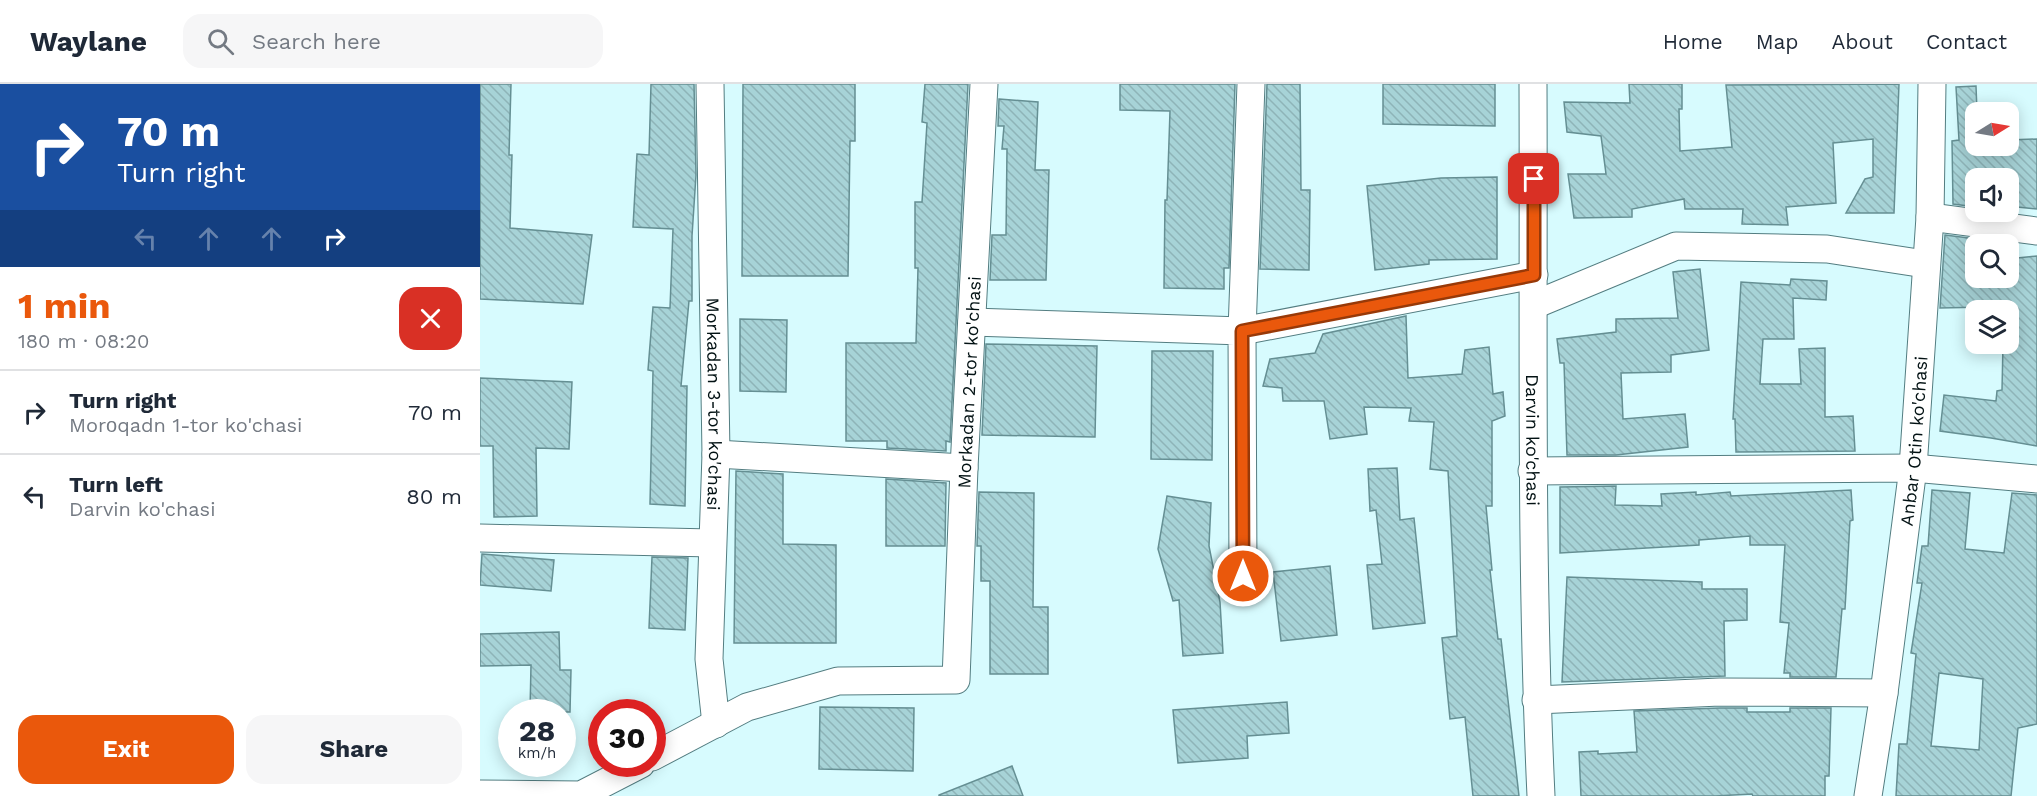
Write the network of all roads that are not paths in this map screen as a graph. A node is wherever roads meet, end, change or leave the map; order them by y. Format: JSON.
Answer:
{"nodes":[{"id":1,"x":710,"y":84,"type":"edge"},
{"id":2,"x":984,"y":84,"type":"edge"},
{"id":3,"x":1251,"y":84,"type":"edge"},
{"id":4,"x":1533,"y":84,"type":"edge"},
{"id":5,"x":1932,"y":84,"type":"edge"},
{"id":6,"x":1930,"y":217,"type":"junction"},
{"id":7,"x":2037,"y":231,"type":"edge"},
{"id":8,"x":1925,"y":264,"type":"junction"},
{"id":9,"x":1534,"y":275,"type":"junction"},
{"id":10,"x":1534,"y":305,"type":"junction"},
{"id":11,"x":972,"y":322,"type":"junction"},
{"id":12,"x":1242,"y":331,"type":"junction"},
{"id":13,"x":716,"y":454,"type":"junction"},
{"id":14,"x":964,"y":468,"type":"junction"},
{"id":15,"x":1912,"y":468,"type":"junction"},
{"id":16,"x":1532,"y":471,"type":"junction"},
{"id":17,"x":2037,"y":479,"type":"edge"},
{"id":18,"x":480,"y":538,"type":"edge"},
{"id":19,"x":712,"y":543,"type":"junction"},
{"id":20,"x":1243,"y":576,"type":"dead end"},
{"id":21,"x":1884,"y":693,"type":"junction"},
{"id":22,"x":1536,"y":700,"type":"junction"},
{"id":23,"x":716,"y":724,"type":"junction"},
{"id":24,"x":666,"y":750,"type":"edge"},
{"id":25,"x":616,"y":777,"type":"edge"},
{"id":26,"x":480,"y":794,"type":"edge"},
{"id":27,"x":1541,"y":796,"type":"edge"},
{"id":28,"x":1868,"y":796,"type":"edge"}],
"edges":[{"from":1,"to":13,"type":"street","name":"Morkadan 3-tor ko'chasi"},
{"from":2,"to":11,"type":"street","name":"Morkadan 2-tor ko'chasi"},
{"from":3,"to":12,"type":"street"},
{"from":4,"to":9,"type":"street","name":"Darvin ko'chasi"},
{"from":5,"to":6,"type":"street","name":"Anbar Otin ko'chasi"},
{"from":6,"to":7,"type":"street"},
{"from":6,"to":8,"type":"street","name":"Anbar Otin ko'chasi"},
{"from":8,"to":10,"type":"street"},
{"from":8,"to":15,"type":"street","name":"Anbar Otin ko'chasi"},
{"from":9,"to":10,"type":"street","name":"Darvin ko'chasi"},
{"from":9,"to":12,"type":"street"},
{"from":10,"to":16,"type":"street","name":"Darvin ko'chasi"},
{"from":11,"to":12,"type":"street"},
{"from":11,"to":14,"type":"street","name":"Morkadan 2-tor ko'chasi"},
{"from":12,"to":20,"type":"street"},
{"from":13,"to":14,"type":"street"},
{"from":13,"to":19,"type":"street","name":"Morkadan 3-tor ko'chasi"},
{"from":14,"to":23,"type":"street","name":"Morkadan 2-tor ko'chasi"},
{"from":15,"to":16,"type":"street"},
{"from":15,"to":17,"type":"street"},
{"from":15,"to":21,"type":"street","name":"Anbar Otin ko'chasi"},
{"from":16,"to":22,"type":"street","name":"Darvin ko'chasi"},
{"from":18,"to":19,"type":"street"},
{"from":19,"to":23,"type":"street","name":"Morkadan 3-tor ko'chasi"},
{"from":21,"to":22,"type":"street"},
{"from":21,"to":28,"type":"street","name":"Anbar Otin ko'chasi"},
{"from":22,"to":27,"type":"street","name":"Darvin ko'chasi"},
{"from":23,"to":24,"type":"street"},
{"from":25,"to":26,"type":"street"}]}
